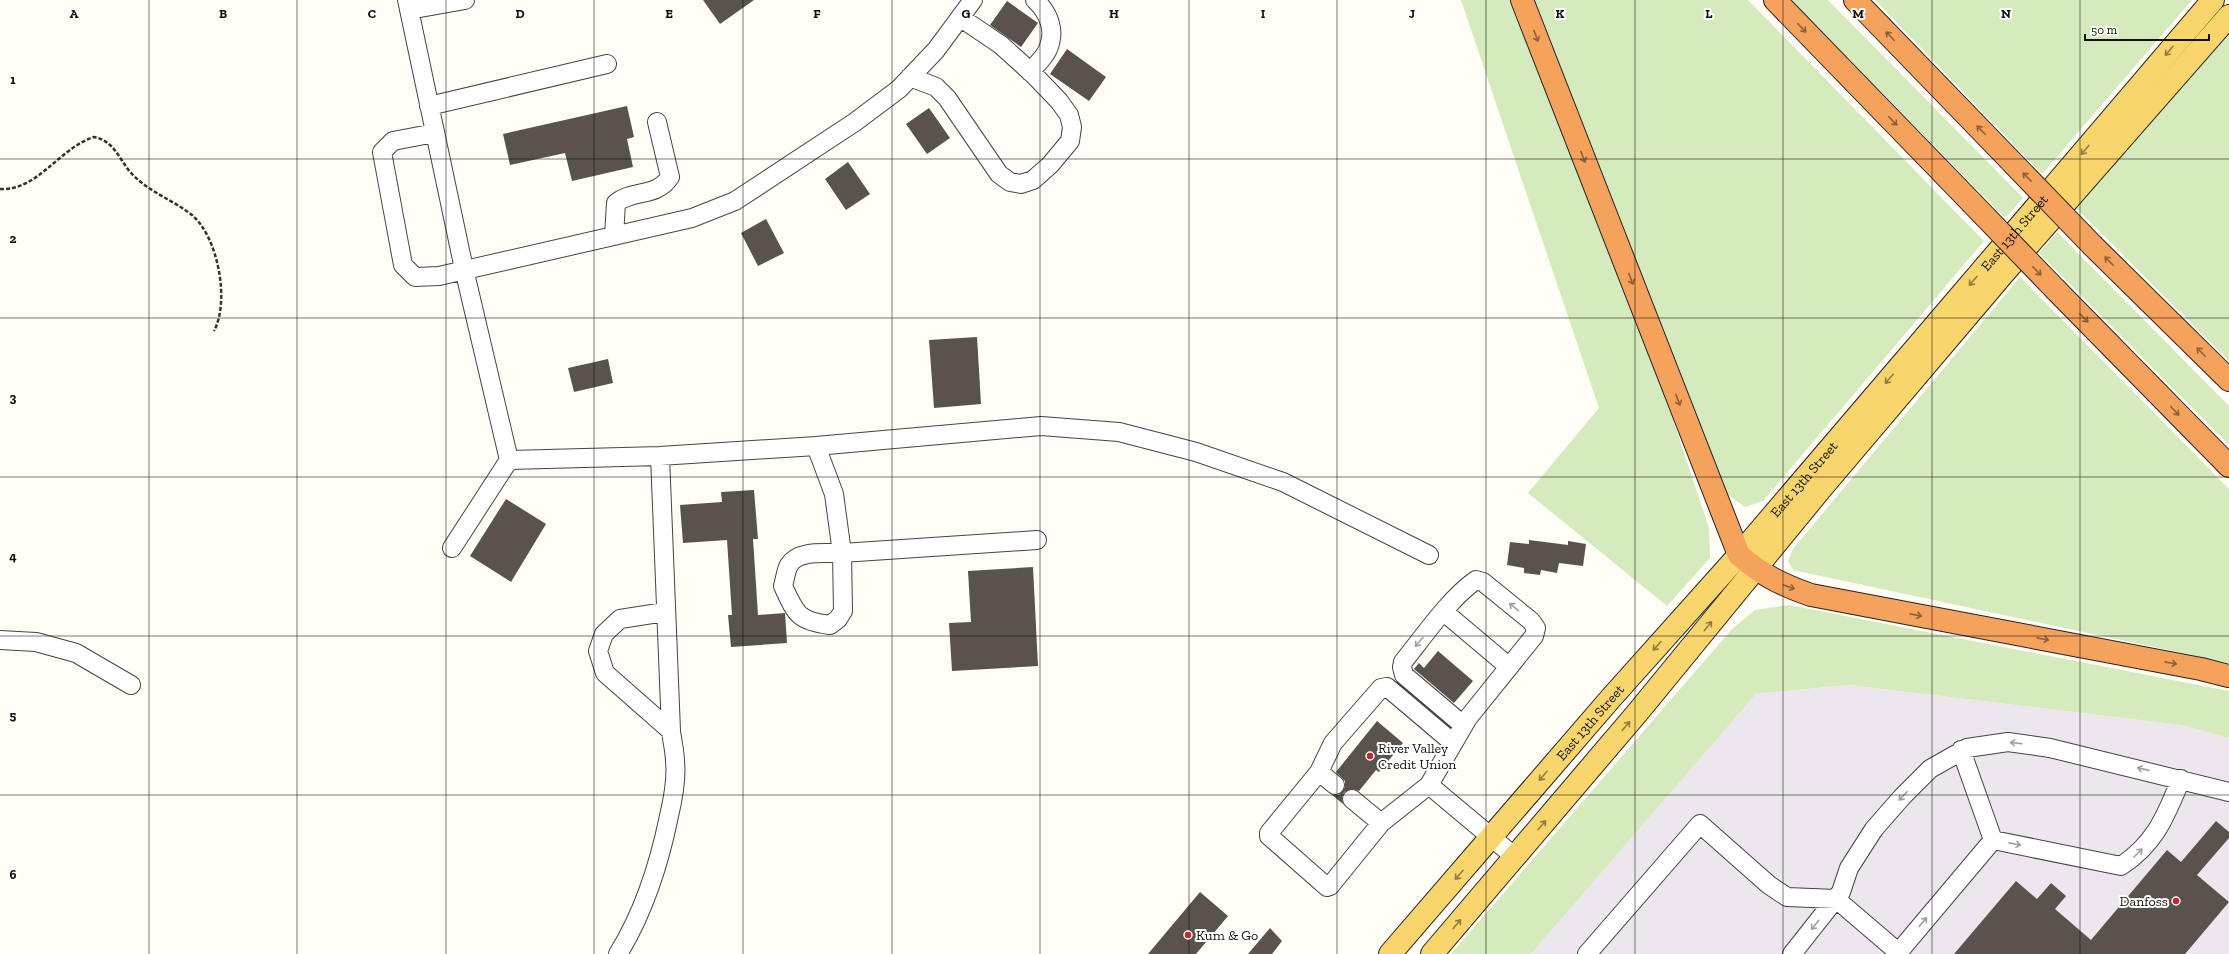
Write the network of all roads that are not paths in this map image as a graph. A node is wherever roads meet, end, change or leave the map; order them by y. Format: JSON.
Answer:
{"nodes":[{"id":1,"x":465,"y":0,"type":"edge"},
{"id":2,"x":973,"y":0,"type":"edge"},
{"id":3,"x":1035,"y":0,"type":"edge"},
{"id":4,"x":1522,"y":0,"type":"edge"},
{"id":5,"x":1775,"y":0,"type":"edge"},
{"id":6,"x":1855,"y":0,"type":"edge"},
{"id":7,"x":2213,"y":0,"type":"edge"},
{"id":8,"x":408,"y":5,"type":"edge"},
{"id":9,"x":2229,"y":16,"type":"edge"},
{"id":10,"x":960,"y":18,"type":"junction"},
{"id":11,"x":607,"y":64,"type":"dead end"},
{"id":12,"x":1030,"y":72,"type":"junction"},
{"id":13,"x":910,"y":77,"type":"junction"},
{"id":14,"x":430,"y":106,"type":"junction"},
{"id":15,"x":657,"y":122,"type":"dead end"},
{"id":16,"x":435,"y":133,"type":"junction"},
{"id":17,"x":614,"y":236,"type":"junction"},
{"id":18,"x":464,"y":268,"type":"junction"},
{"id":19,"x":2229,"y":380,"type":"edge"},
{"id":20,"x":816,"y":446,"type":"junction"},
{"id":21,"x":660,"y":456,"type":"junction"},
{"id":22,"x":509,"y":460,"type":"junction"},
{"id":23,"x":2229,"y":466,"type":"edge"},
{"id":24,"x":1037,"y":540,"type":"dead end"},
{"id":25,"x":452,"y":548,"type":"dead end"},
{"id":26,"x":1429,"y":555,"type":"dead end"},
{"id":27,"x":1739,"y":555,"type":"junction"},
{"id":28,"x":1755,"y":569,"type":"junction"},
{"id":29,"x":665,"y":612,"type":"junction"},
{"id":30,"x":1444,"y":612,"type":"junction"},
{"id":31,"x":0,"y":640,"type":"edge"},
{"id":32,"x":1508,"y":666,"type":"junction"},
{"id":33,"x":2229,"y":676,"type":"edge"},
{"id":34,"x":131,"y":685,"type":"dead end"},
{"id":35,"x":1463,"y":725,"type":"junction"},
{"id":36,"x":671,"y":731,"type":"junction"},
{"id":37,"x":1452,"y":742,"type":"junction"},
{"id":38,"x":1961,"y":750,"type":"junction"},
{"id":39,"x":1319,"y":772,"type":"junction"},
{"id":40,"x":2181,"y":779,"type":"junction"},
{"id":41,"x":1335,"y":785,"type":"dead end"},
{"id":42,"x":1429,"y":785,"type":"junction"},
{"id":43,"x":2229,"y":792,"type":"edge"},
{"id":44,"x":1352,"y":799,"type":"dead end"},
{"id":45,"x":1381,"y":823,"type":"junction"},
{"id":46,"x":1491,"y":837,"type":"junction"},
{"id":47,"x":1993,"y":840,"type":"junction"},
{"id":48,"x":1515,"y":857,"type":"junction"},
{"id":49,"x":1836,"y":899,"type":"junction"},
{"id":50,"x":1897,"y":953,"type":"edge"},
{"id":51,"x":618,"y":954,"type":"edge"},
{"id":52,"x":1390,"y":954,"type":"edge"},
{"id":53,"x":1432,"y":954,"type":"edge"},
{"id":54,"x":1587,"y":954,"type":"edge"},
{"id":55,"x":1792,"y":954,"type":"edge"}],
"edges":[{"from":1,"to":8,"type":"lane"},
{"from":2,"to":10,"type":"lane"},
{"from":3,"to":12,"type":"lane"},
{"from":4,"to":27,"type":"highway","one_way":true},
{"from":5,"to":23,"type":"highway","one_way":true,"bridge":true},
{"from":19,"to":6,"type":"highway","one_way":true,"bridge":true},
{"from":7,"to":27,"type":"main road","name":"East 13th Street","one_way":true},
{"from":8,"to":14,"type":"lane"},
{"from":9,"to":28,"type":"main road","name":"East 13th Street"},
{"from":10,"to":12,"type":"lane"},
{"from":10,"to":13,"type":"lane"},
{"from":11,"to":14,"type":"lane"},
{"from":12,"to":13,"type":"lane"},
{"from":13,"to":17,"type":"lane"},
{"from":14,"to":16,"type":"lane"},
{"from":15,"to":17,"type":"lane"},
{"from":16,"to":18,"type":"lane"},
{"from":16,"to":18,"type":"lane"},
{"from":17,"to":18,"type":"lane"},
{"from":18,"to":22,"type":"lane"},
{"from":20,"to":21,"type":"lane"},
{"from":20,"to":24,"type":"lane"},
{"from":20,"to":26,"type":"lane"},
{"from":21,"to":22,"type":"lane"},
{"from":21,"to":29,"type":"lane"},
{"from":22,"to":25,"type":"lane"},
{"from":27,"to":28,"type":"highway"},
{"from":27,"to":46,"type":"main road","name":"East 13th Street","one_way":true},
{"from":28,"to":33,"type":"highway","one_way":true},
{"from":48,"to":28,"type":"main road","name":"East 13th Street","one_way":true},
{"from":29,"to":36,"type":"lane"},
{"from":29,"to":36,"type":"lane"},
{"from":30,"to":32,"type":"lane"},
{"from":32,"to":30,"type":"lane","one_way":true},
{"from":30,"to":35,"type":"lane","one_way":true},
{"from":31,"to":34,"type":"lane"},
{"from":32,"to":35,"type":"lane"},
{"from":35,"to":37,"type":"lane"},
{"from":36,"to":51,"type":"lane"},
{"from":37,"to":39,"type":"lane"},
{"from":37,"to":42,"type":"lane"},
{"from":40,"to":38,"type":"lane","one_way":true},
{"from":38,"to":47,"type":"lane"},
{"from":38,"to":49,"type":"lane","one_way":true},
{"from":39,"to":41,"type":"lane"},
{"from":39,"to":45,"type":"lane"},
{"from":40,"to":43,"type":"lane"},
{"from":47,"to":40,"type":"lane","one_way":true},
{"from":42,"to":45,"type":"lane"},
{"from":42,"to":46,"type":"lane"},
{"from":44,"to":45,"type":"lane"},
{"from":46,"to":48,"type":"lane"},
{"from":46,"to":52,"type":"main road","name":"East 13th Street","one_way":true},
{"from":50,"to":47,"type":"lane","one_way":true},
{"from":53,"to":48,"type":"main road","name":"East 13th Street","one_way":true},
{"from":49,"to":50,"type":"lane"},
{"from":49,"to":54,"type":"lane"},
{"from":49,"to":55,"type":"lane","one_way":true}]}
